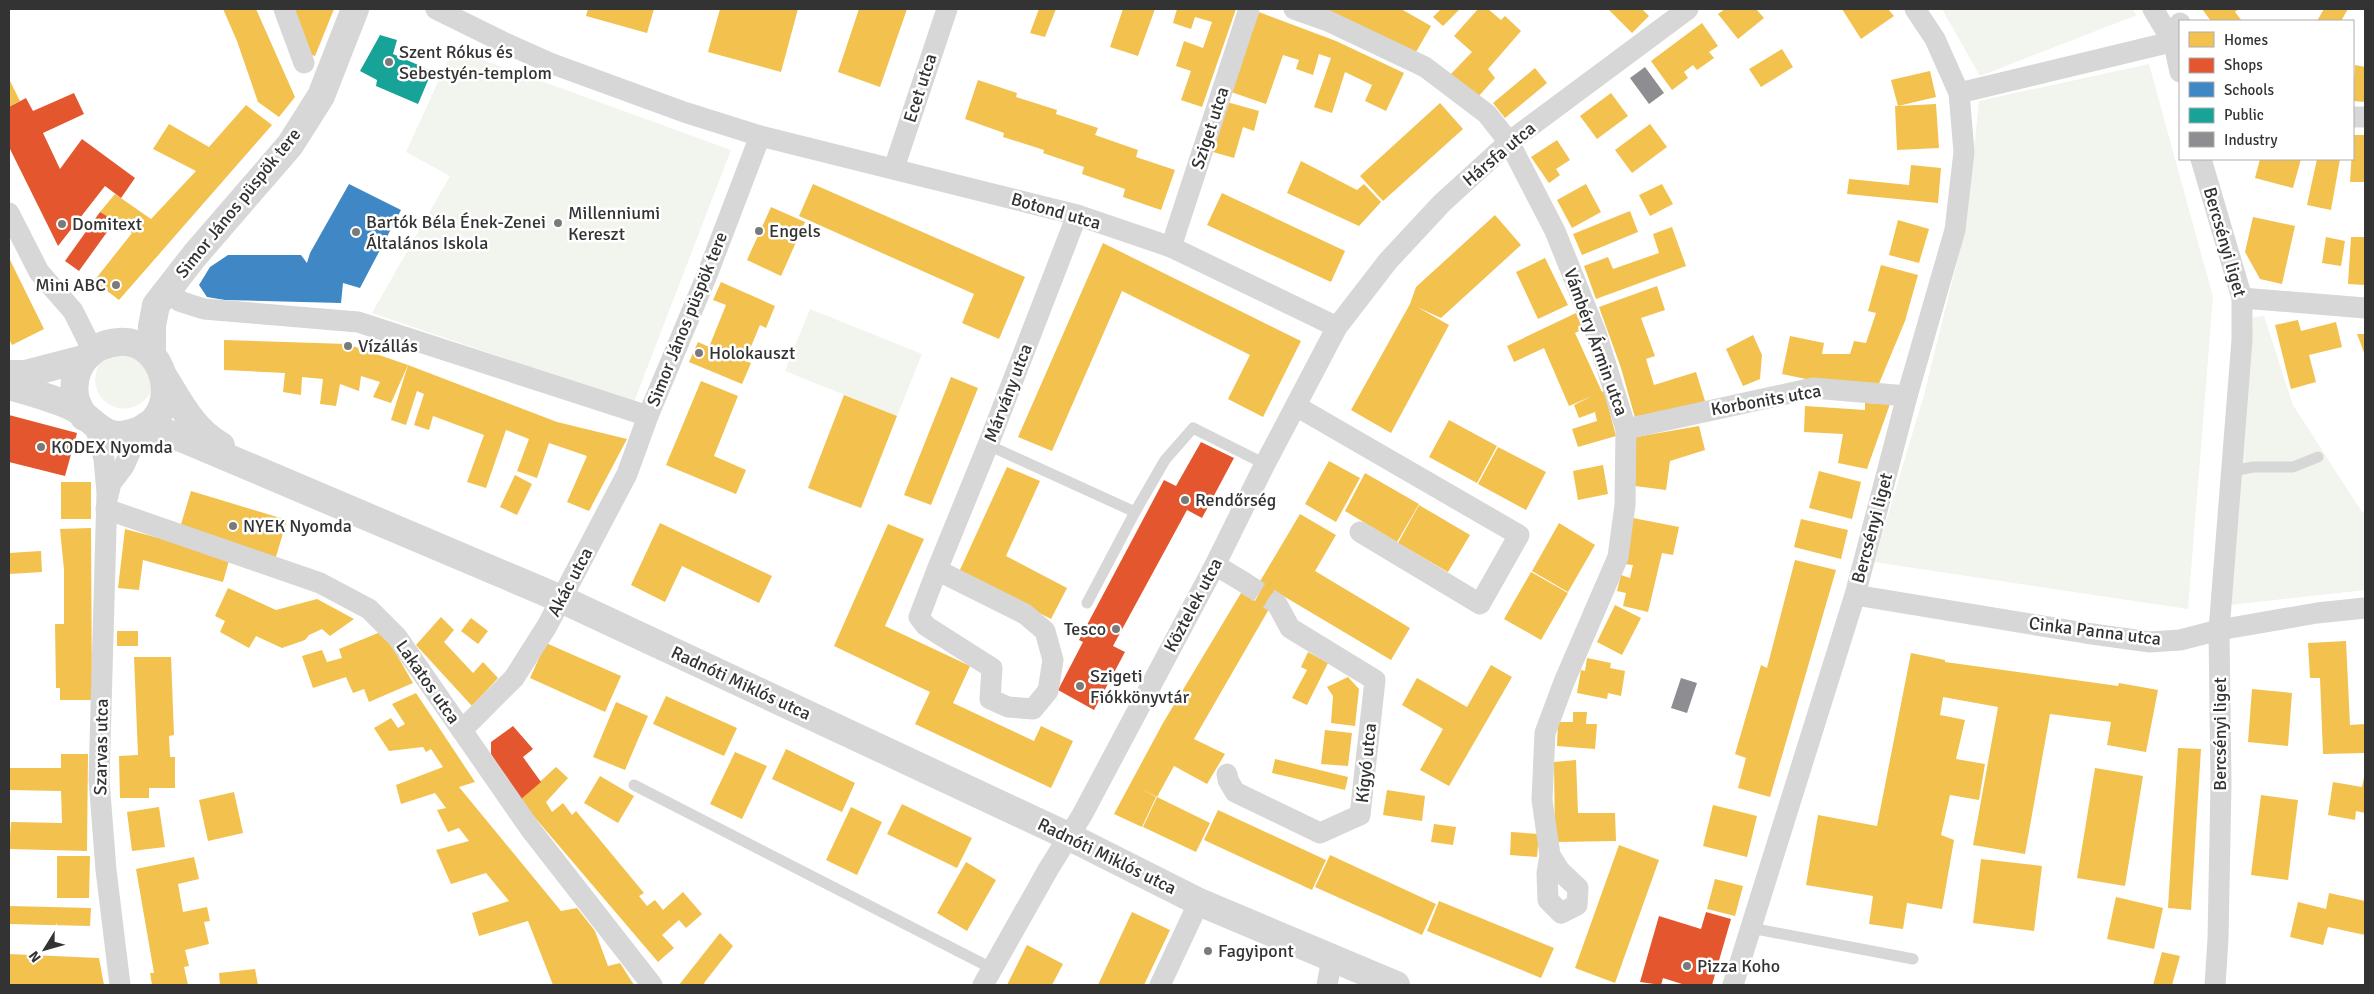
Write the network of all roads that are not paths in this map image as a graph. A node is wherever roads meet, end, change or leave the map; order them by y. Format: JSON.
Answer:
{"nodes":[{"id":1,"x":284,"y":9,"type":"edge"},
{"id":2,"x":355,"y":9,"type":"edge"},
{"id":3,"x":436,"y":9,"type":"edge"},
{"id":4,"x":947,"y":9,"type":"edge"},
{"id":5,"x":1249,"y":9,"type":"edge"},
{"id":6,"x":1294,"y":9,"type":"edge"},
{"id":7,"x":1688,"y":9,"type":"edge"},
{"id":8,"x":1915,"y":9,"type":"edge"},
{"id":9,"x":2153,"y":9,"type":"edge"},
{"id":10,"x":2179,"y":30,"type":"edge"},
{"id":11,"x":2175,"y":45,"type":"edge"},
{"id":12,"x":304,"y":63,"type":"dead end"},
{"id":13,"x":2179,"y":67,"type":"edge"},
{"id":14,"x":1959,"y":93,"type":"junction"},
{"id":15,"x":760,"y":136,"type":"junction"},
{"id":16,"x":1509,"y":142,"type":"junction"},
{"id":17,"x":2201,"y":160,"type":"edge"},
{"id":18,"x":894,"y":168,"type":"junction"},
{"id":19,"x":9,"y":214,"type":"edge"},
{"id":20,"x":1076,"y":215,"type":"junction"},
{"id":21,"x":1171,"y":247,"type":"junction"},
{"id":22,"x":170,"y":288,"type":"junction"},
{"id":23,"x":2242,"y":298,"type":"junction"},
{"id":24,"x":2365,"y":308,"type":"edge"},
{"id":25,"x":1337,"y":327,"type":"junction"},
{"id":26,"x":88,"y":355,"type":"junction"},
{"id":27,"x":158,"y":366,"type":"junction"},
{"id":28,"x":9,"y":374,"type":"edge"},
{"id":29,"x":9,"y":386,"type":"edge"},
{"id":30,"x":1907,"y":396,"type":"junction"},
{"id":31,"x":1296,"y":406,"type":"junction"},
{"id":32,"x":648,"y":416,"type":"junction"},
{"id":33,"x":90,"y":422,"type":"junction"},
{"id":34,"x":143,"y":428,"type":"junction"},
{"id":35,"x":1626,"y":429,"type":"junction"},
{"id":36,"x":988,"y":445,"type":"junction"},
{"id":37,"x":2318,"y":457,"type":"dead end"},
{"id":38,"x":1264,"y":464,"type":"junction"},
{"id":39,"x":2233,"y":471,"type":"junction"},
{"id":40,"x":276,"y":478,"type":"junction"},
{"id":41,"x":106,"y":508,"type":"junction"},
{"id":42,"x":1135,"y":512,"type":"junction"},
{"id":43,"x":1360,"y":532,"type":"dead end"},
{"id":44,"x":1214,"y":566,"type":"junction"},
{"id":45,"x":937,"y":570,"type":"junction"},
{"id":46,"x":1242,"y":582,"type":"tunnel mouth"},
{"id":47,"x":1855,"y":595,"type":"junction"},
{"id":48,"x":561,"y":599,"type":"junction"},
{"id":49,"x":1087,"y":603,"type":"dead end"},
{"id":50,"x":1277,"y":604,"type":"tunnel mouth"},
{"id":51,"x":2365,"y":608,"type":"edge"},
{"id":52,"x":2219,"y":630,"type":"junction"},
{"id":53,"x":462,"y":730,"type":"junction"},
{"id":54,"x":1228,"y":774,"type":"dead end"},
{"id":55,"x":634,"y":786,"type":"dead end"},
{"id":56,"x":1070,"y":836,"type":"junction"},
{"id":57,"x":1550,"y":855,"type":"dead end"},
{"id":58,"x":1200,"y":902,"type":"junction"},
{"id":59,"x":1750,"y":928,"type":"junction"},
{"id":60,"x":1743,"y":957,"type":"junction"},
{"id":61,"x":1332,"y":959,"type":"junction"},
{"id":62,"x":1913,"y":959,"type":"dead end"},
{"id":63,"x":988,"y":977,"type":"edge"},
{"id":64,"x":120,"y":985,"type":"edge"},
{"id":65,"x":652,"y":985,"type":"edge"},
{"id":66,"x":1160,"y":985,"type":"edge"},
{"id":67,"x":1327,"y":985,"type":"edge"},
{"id":68,"x":1396,"y":985,"type":"edge"},
{"id":69,"x":1734,"y":985,"type":"edge"},
{"id":70,"x":1745,"y":985,"type":"edge"},
{"id":71,"x":2215,"y":985,"type":"edge"}],
"edges":[{"from":1,"to":12,"type":"street"},
{"from":2,"to":22,"type":"street","name":"Simor János püspök tere"},
{"from":3,"to":15,"type":"street"},
{"from":4,"to":18,"type":"street","name":"Ecet utca"},
{"from":5,"to":21,"type":"street","name":"Sziget utca"},
{"from":6,"to":16,"type":"street","name":"Vámbéry Ármin utca"},
{"from":7,"to":16,"type":"street","name":"Hársfa utca"},
{"from":8,"to":14,"type":"street","name":"Bercsényi liget"},
{"from":9,"to":11,"type":"street"},
{"from":10,"to":11,"type":"street"},
{"from":11,"to":13,"type":"street"},
{"from":11,"to":14,"type":"street"},
{"from":14,"to":30,"type":"street","name":"Bercsényi liget"},
{"from":15,"to":18,"type":"street","name":"Botond utca"},
{"from":15,"to":32,"type":"street","name":"Simor János püspök tere"},
{"from":16,"to":25,"type":"street","name":"Hársfa utca"},
{"from":16,"to":35,"type":"street","name":"Vámbéry Ármin utca"},
{"from":17,"to":23,"type":"street","name":"Bercsényi liget"},
{"from":18,"to":20,"type":"street","name":"Botond utca"},
{"from":19,"to":26,"type":"street"},
{"from":20,"to":21,"type":"street","name":"Botond utca"},
{"from":20,"to":36,"type":"street","name":"Márvány utca"},
{"from":21,"to":25,"type":"street","name":"Botond utca"},
{"from":22,"to":27,"type":"street","name":"Simor János püspök tere"},
{"from":22,"to":32,"type":"street","name":"Simor János püspök tere"},
{"from":23,"to":24,"type":"street"},
{"from":23,"to":39,"type":"street","name":"Bercsényi liget"},
{"from":25,"to":31,"type":"street","name":"Köztelek utca"},
{"from":26,"to":27,"type":"street"},
{"from":26,"to":28,"type":"street"},
{"from":26,"to":33,"type":"street"},
{"from":27,"to":34,"type":"street","name":"Simor János püspök tere"},
{"from":27,"to":40,"type":"street","name":"Radnóti Miklós utca"},
{"from":29,"to":33,"type":"street"},
{"from":30,"to":35,"type":"street","name":"Korbonits utca"},
{"from":30,"to":47,"type":"street","name":"Bercsényi liget"},
{"from":31,"to":38,"type":"street","name":"Köztelek utca"},
{"from":31,"to":43,"type":"street"},
{"from":32,"to":48,"type":"street","name":"Akác utca"},
{"from":33,"to":34,"type":"street"},
{"from":33,"to":41,"type":"street","name":"Szarvas utca"},
{"from":34,"to":40,"type":"street","name":"Radnóti Miklós utca"},
{"from":34,"to":41,"type":"street","name":"Szarvas utca"},
{"from":35,"to":57,"type":"street","name":"Vámbéry Ármin utca"},
{"from":36,"to":42,"type":"lane"},
{"from":36,"to":45,"type":"street","name":"Márvány utca"},
{"from":37,"to":39,"type":"lane"},
{"from":38,"to":42,"type":"lane"},
{"from":38,"to":44,"type":"street","name":"Köztelek utca"},
{"from":39,"to":52,"type":"street","name":"Bercsényi liget"},
{"from":40,"to":48,"type":"street","name":"Radnóti Miklós utca"},
{"from":41,"to":53,"type":"street","name":"Lakatos utca"},
{"from":41,"to":64,"type":"street","name":"Szarvas utca"},
{"from":42,"to":49,"type":"lane"},
{"from":44,"to":46,"type":"street"},
{"from":44,"to":56,"type":"street","name":"Köztelek utca"},
{"from":45,"to":45,"type":"street","name":"Márvány utca"},
{"from":47,"to":52,"type":"street","name":"Cinka Panna utca"},
{"from":47,"to":59,"type":"street","name":"Bercsényi liget"},
{"from":48,"to":53,"type":"street","name":"Akác utca"},
{"from":48,"to":56,"type":"street","name":"Radnóti Miklós utca"},
{"from":50,"to":54,"type":"street","name":"Kígyó utca"},
{"from":51,"to":52,"type":"street","name":"Cinka Panna utca"},
{"from":52,"to":71,"type":"street","name":"Bercsényi liget"},
{"from":53,"to":65,"type":"street","name":"Lakatos utca"},
{"from":55,"to":63,"type":"lane"},
{"from":56,"to":58,"type":"street","name":"Radnóti Miklós utca"},
{"from":56,"to":63,"type":"street","name":"Köztelek utca"},
{"from":58,"to":61,"type":"street","name":"Radnóti Miklós utca"},
{"from":58,"to":66,"type":"street"},
{"from":59,"to":60,"type":"street","name":"Bercsényi liget"},
{"from":59,"to":62,"type":"lane"},
{"from":60,"to":69,"type":"street","name":"Bercsényi liget"},
{"from":60,"to":70,"type":"street","name":"Bercsényi liget"},
{"from":61,"to":67,"type":"street"},
{"from":61,"to":68,"type":"street","name":"Radnóti Miklós utca"}]}
